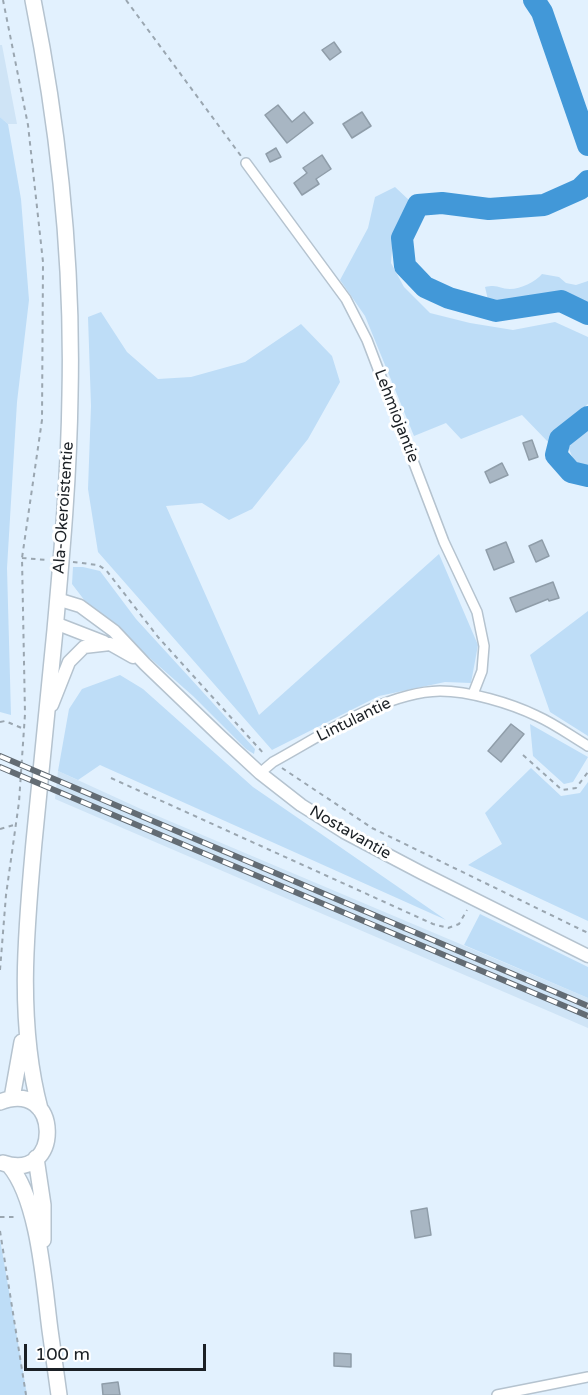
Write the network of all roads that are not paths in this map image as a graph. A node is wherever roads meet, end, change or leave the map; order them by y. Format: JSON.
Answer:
{"nodes":[{"id":1,"x":33,"y":0,"type":"edge"},
{"id":2,"x":246,"y":163,"type":"road end"},
{"id":3,"x":57,"y":599,"type":"junction"},
{"id":4,"x":55,"y":623,"type":"junction"},
{"id":5,"x":110,"y":644,"type":"junction"},
{"id":6,"x":145,"y":664,"type":"junction"},
{"id":7,"x":473,"y":694,"type":"junction"},
{"id":8,"x":46,"y":723,"type":"junction"},
{"id":9,"x":588,"y":746,"type":"edge"},
{"id":10,"x":261,"y":773,"type":"junction"},
{"id":11,"x":588,"y":956,"type":"edge"},
{"id":12,"x":26,"y":1018,"type":"junction"},
{"id":13,"x":6,"y":1100,"type":"edge"},
{"id":14,"x":40,"y":1109,"type":"junction"},
{"id":15,"x":36,"y":1158,"type":"junction"},
{"id":16,"x":5,"y":1163,"type":"edge"},
{"id":17,"x":42,"y":1264,"type":"junction"},
{"id":18,"x":588,"y":1377,"type":"edge"},
{"id":19,"x":59,"y":1395,"type":"edge"},
{"id":20,"x":497,"y":1395,"type":"edge"}],
"edges":[{"from":1,"to":3,"type":"main road","name":"Ala-Okeroistentie"},
{"from":2,"to":7,"type":"street","name":"Lehmiojantie"},
{"from":3,"to":4,"type":"main road","name":"Ala-Okeroistentie"},
{"from":3,"to":6,"type":"street","name":"Nostavantie"},
{"from":4,"to":5,"type":"street","name":"Nostavantie"},
{"from":4,"to":8,"type":"main road","name":"Ala-Okeroistentie"},
{"from":5,"to":6,"type":"street","name":"Nostavantie"},
{"from":5,"to":8,"type":"street"},
{"from":6,"to":10,"type":"street","name":"Nostavantie"},
{"from":7,"to":9,"type":"street","name":"Lintulantie"},
{"from":7,"to":10,"type":"street","name":"Lintulantie"},
{"from":8,"to":12,"type":"main road","name":"Ala-Okeroistentie"},
{"from":10,"to":11,"type":"street","name":"Nostavantie"},
{"from":12,"to":13,"type":"main road","name":"Ala-Okeroistentie"},
{"from":12,"to":14,"type":"main road","name":"Ala-Okeroistentie"},
{"from":13,"to":14,"type":"main road"},
{"from":14,"to":15,"type":"main road","name":"Ala-Okeroistentie"},
{"from":15,"to":16,"type":"main road"},
{"from":15,"to":17,"type":"main road"},
{"from":16,"to":17,"type":"main road"},
{"from":17,"to":19,"type":"main road"},
{"from":18,"to":20,"type":"street"}]}
